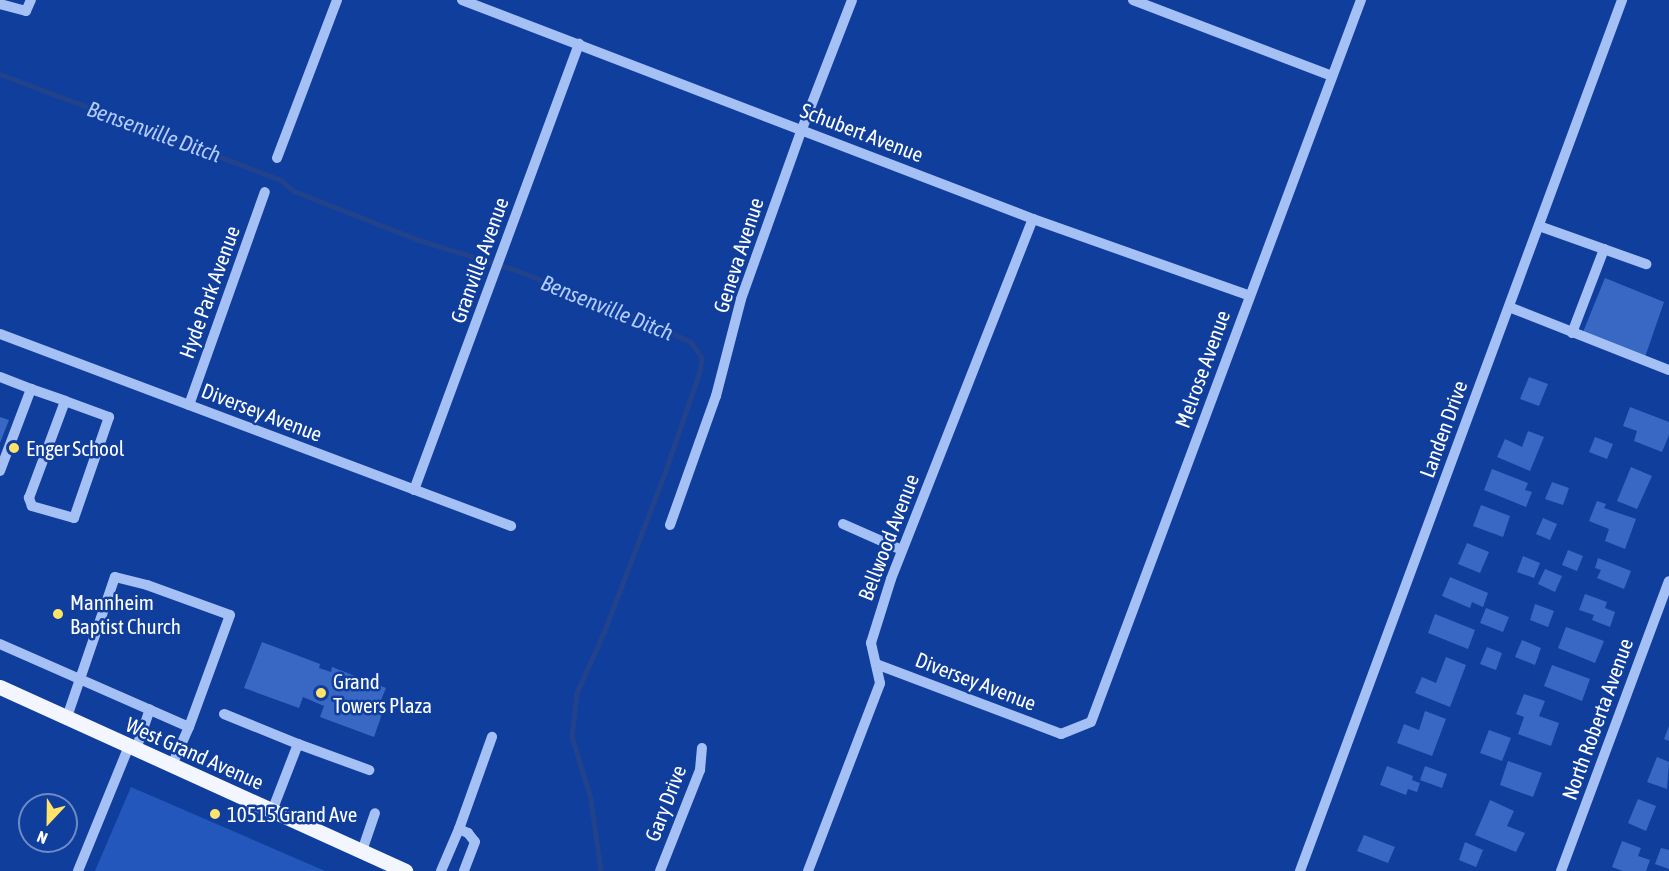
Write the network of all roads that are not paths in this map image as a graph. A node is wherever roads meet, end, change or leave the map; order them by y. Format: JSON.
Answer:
{"nodes":[{"id":1,"x":31,"y":0,"type":"edge"},
{"id":2,"x":337,"y":0,"type":"edge"},
{"id":3,"x":462,"y":0,"type":"edge"},
{"id":4,"x":852,"y":0,"type":"edge"},
{"id":5,"x":1133,"y":0,"type":"edge"},
{"id":6,"x":1360,"y":0,"type":"edge"},
{"id":7,"x":1622,"y":0,"type":"edge"},
{"id":8,"x":0,"y":4,"type":"edge"},
{"id":9,"x":579,"y":44,"type":"junction"},
{"id":10,"x":1332,"y":76,"type":"junction"},
{"id":11,"x":802,"y":129,"type":"junction"},
{"id":12,"x":278,"y":158,"type":"dead end"},
{"id":13,"x":266,"y":192,"type":"dead end"},
{"id":14,"x":1033,"y":219,"type":"junction"},
{"id":15,"x":1539,"y":226,"type":"junction"},
{"id":16,"x":1604,"y":249,"type":"junction"},
{"id":17,"x":1646,"y":264,"type":"dead end"},
{"id":18,"x":1250,"y":296,"type":"junction"},
{"id":19,"x":1509,"y":307,"type":"junction"},
{"id":20,"x":1572,"y":333,"type":"junction"},
{"id":21,"x":0,"y":334,"type":"edge"},
{"id":22,"x":1668,"y":367,"type":"edge"},
{"id":23,"x":0,"y":377,"type":"edge"},
{"id":24,"x":31,"y":388,"type":"junction"},
{"id":25,"x":65,"y":401,"type":"junction"},
{"id":26,"x":189,"y":405,"type":"junction"},
{"id":27,"x":0,"y":471,"type":"edge"},
{"id":28,"x":414,"y":490,"type":"junction"},
{"id":29,"x":670,"y":525,"type":"dead end"},
{"id":30,"x":843,"y":525,"type":"dead end"},
{"id":31,"x":511,"y":526,"type":"dead end"},
{"id":32,"x":902,"y":550,"type":"junction"},
{"id":33,"x":1669,"y":581,"type":"edge"},
{"id":34,"x":0,"y":644,"type":"edge"},
{"id":35,"x":876,"y":664,"type":"junction"},
{"id":36,"x":81,"y":679,"type":"junction"},
{"id":37,"x":0,"y":687,"type":"edge"},
{"id":38,"x":150,"y":709,"type":"junction"},
{"id":39,"x":224,"y":714,"type":"dead end"},
{"id":40,"x":67,"y":717,"type":"junction"},
{"id":41,"x":189,"y":726,"type":"junction"},
{"id":42,"x":1061,"y":734,"type":"joint"},
{"id":43,"x":492,"y":737,"type":"dead end"},
{"id":44,"x":298,"y":744,"type":"junction"},
{"id":45,"x":132,"y":747,"type":"junction"},
{"id":46,"x":702,"y":748,"type":"dead end"},
{"id":47,"x":172,"y":765,"type":"junction"},
{"id":48,"x":369,"y":770,"type":"dead end"},
{"id":49,"x":272,"y":810,"type":"junction"},
{"id":50,"x":375,"y":813,"type":"dead end"},
{"id":51,"x":459,"y":829,"type":"junction"},
{"id":52,"x":362,"y":851,"type":"junction"},
{"id":53,"x":78,"y":871,"type":"edge"},
{"id":54,"x":405,"y":871,"type":"edge"},
{"id":55,"x":441,"y":871,"type":"edge"},
{"id":56,"x":464,"y":871,"type":"edge"},
{"id":57,"x":660,"y":871,"type":"edge"},
{"id":58,"x":808,"y":871,"type":"edge"},
{"id":59,"x":1300,"y":871,"type":"edge"},
{"id":60,"x":1561,"y":871,"type":"edge"}],
"edges":[{"from":1,"to":8,"type":"street"},
{"from":2,"to":12,"type":"street"},
{"from":3,"to":9,"type":"street","name":"Schubert Avenue"},
{"from":4,"to":11,"type":"street","name":"Geneva Avenue"},
{"from":5,"to":10,"type":"street"},
{"from":6,"to":10,"type":"street","name":"Melrose Avenue"},
{"from":7,"to":15,"type":"street","name":"Landen Drive"},
{"from":9,"to":11,"type":"street","name":"Schubert Avenue"},
{"from":9,"to":28,"type":"street","name":"Granville Avenue"},
{"from":10,"to":18,"type":"street","name":"Melrose Avenue"},
{"from":11,"to":14,"type":"street","name":"Schubert Avenue"},
{"from":11,"to":29,"type":"street","name":"Geneva Avenue"},
{"from":13,"to":26,"type":"street","name":"Hyde Park Avenue"},
{"from":14,"to":18,"type":"street","name":"Schubert Avenue"},
{"from":14,"to":32,"type":"street","name":"Bellwood Avenue"},
{"from":15,"to":16,"type":"street"},
{"from":15,"to":19,"type":"street","name":"Landen Drive"},
{"from":16,"to":17,"type":"street"},
{"from":16,"to":20,"type":"street"},
{"from":18,"to":42,"type":"street","name":"Melrose Avenue"},
{"from":19,"to":20,"type":"street"},
{"from":19,"to":59,"type":"street","name":"Landen Drive"},
{"from":20,"to":22,"type":"street"},
{"from":21,"to":26,"type":"street","name":"Diversey Avenue"},
{"from":23,"to":24,"type":"street"},
{"from":24,"to":25,"type":"street"},
{"from":24,"to":27,"type":"street"},
{"from":25,"to":25,"type":"street"},
{"from":26,"to":28,"type":"street","name":"Diversey Avenue"},
{"from":28,"to":31,"type":"street","name":"Diversey Avenue"},
{"from":30,"to":32,"type":"street"},
{"from":32,"to":35,"type":"street","name":"Bellwood Avenue"},
{"from":33,"to":60,"type":"street","name":"North Roberta Avenue"},
{"from":34,"to":36,"type":"street"},
{"from":35,"to":42,"type":"street","name":"Diversey Avenue"},
{"from":35,"to":58,"type":"street","name":"Bellwood Avenue"},
{"from":36,"to":38,"type":"street"},
{"from":36,"to":40,"type":"street"},
{"from":36,"to":41,"type":"street"},
{"from":37,"to":40,"type":"main road","name":"West Grand Avenue"},
{"from":38,"to":41,"type":"street"},
{"from":38,"to":45,"type":"street"},
{"from":39,"to":44,"type":"street"},
{"from":40,"to":45,"type":"main road","name":"West Grand Avenue"},
{"from":41,"to":47,"type":"street"},
{"from":43,"to":51,"type":"street"},
{"from":44,"to":48,"type":"street"},
{"from":44,"to":49,"type":"street"},
{"from":45,"to":47,"type":"main road","name":"West Grand Avenue"},
{"from":45,"to":53,"type":"street"},
{"from":46,"to":57,"type":"street","name":"Gary Drive"},
{"from":47,"to":49,"type":"main road","name":"West Grand Avenue"},
{"from":49,"to":52,"type":"main road","name":"West Grand Avenue"},
{"from":50,"to":52,"type":"street"},
{"from":51,"to":55,"type":"street"},
{"from":51,"to":56,"type":"street"},
{"from":52,"to":54,"type":"main road","name":"West Grand Avenue"}]}
